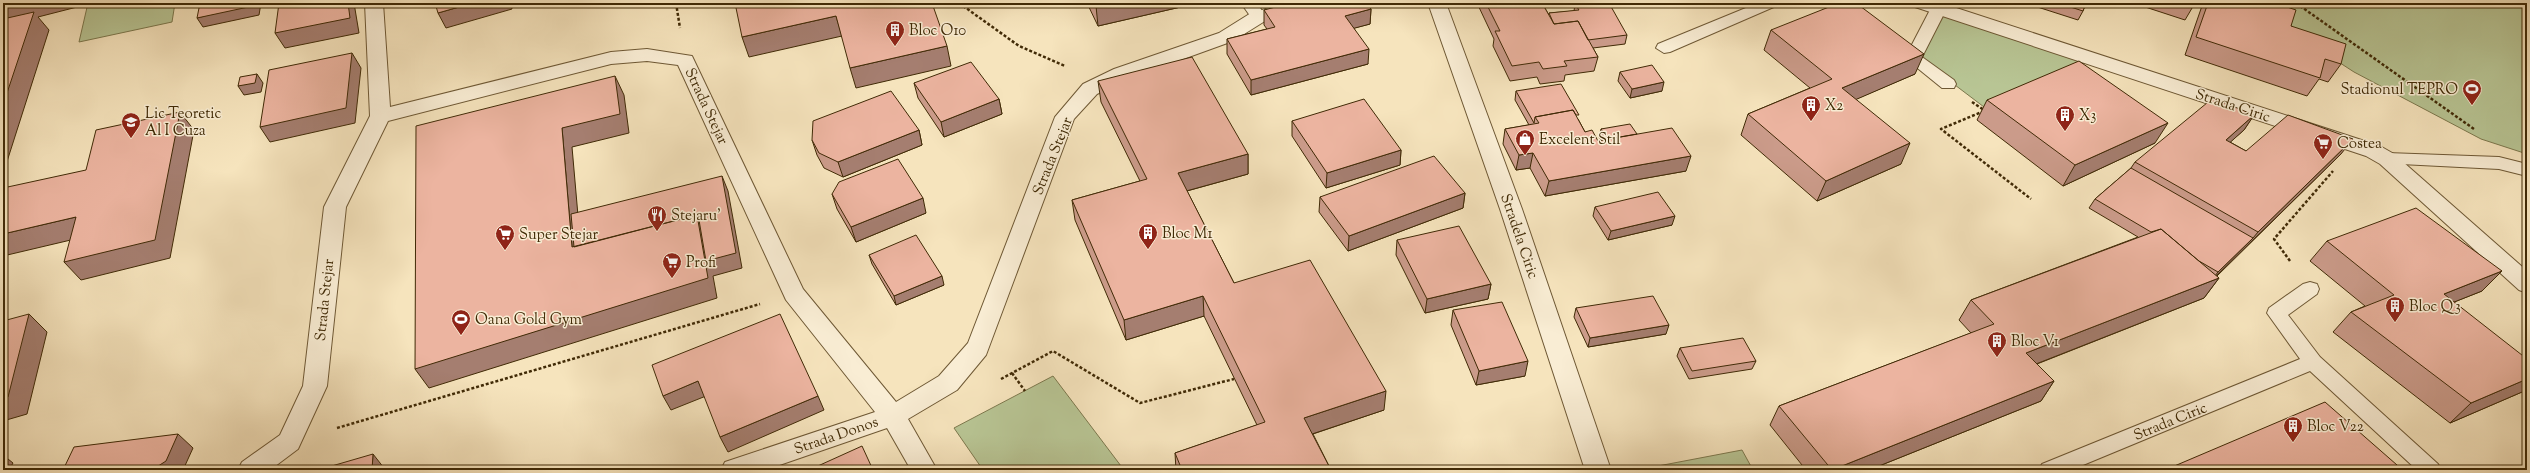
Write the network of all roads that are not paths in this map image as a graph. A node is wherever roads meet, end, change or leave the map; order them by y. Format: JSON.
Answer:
{"nodes":[{"id":1,"x":374,"y":3,"type":"edge"},
{"id":2,"x":1309,"y":3,"type":"edge"},
{"id":3,"x":1437,"y":3,"type":"edge"},
{"id":4,"x":1771,"y":3,"type":"edge"},
{"id":5,"x":1931,"y":6,"type":"edge"},
{"id":6,"x":1254,"y":10,"type":"edge"},
{"id":7,"x":1664,"y":48,"type":"dead end"},
{"id":8,"x":1948,"y":84,"type":"road end"},
{"id":9,"x":380,"y":116,"type":"junction"},
{"id":10,"x":2387,"y":159,"type":"junction"},
{"id":11,"x":2527,"y":170,"type":"edge"},
{"id":12,"x":2527,"y":284,"type":"edge"},
{"id":13,"x":2310,"y":289,"type":"road end"},
{"id":14,"x":2313,"y":362,"type":"junction"},
{"id":15,"x":893,"y":416,"type":"junction"},
{"id":16,"x":251,"y":470,"type":"edge"},
{"id":17,"x":734,"y":470,"type":"edge"},
{"id":18,"x":924,"y":470,"type":"edge"},
{"id":19,"x":1598,"y":470,"type":"edge"},
{"id":20,"x":2049,"y":470,"type":"edge"},
{"id":21,"x":2431,"y":470,"type":"edge"}],
"edges":[{"from":1,"to":9,"type":"street","name":"Strada Stejar"},
{"from":2,"to":6,"type":"street","name":"Strada Stejar"},
{"from":3,"to":19,"type":"street","name":"Stradela Ciric"},
{"from":4,"to":7,"type":"lane"},
{"from":5,"to":8,"type":"lane"},
{"from":5,"to":10,"type":"street","name":"Strada Ciric"},
{"from":6,"to":15,"type":"street","name":"Strada Stejar"},
{"from":9,"to":15,"type":"street","name":"Strada Stejar"},
{"from":9,"to":16,"type":"street","name":"Strada Stejar"},
{"from":10,"to":11,"type":"lane"},
{"from":10,"to":12,"type":"street","name":"Strada Ciric"},
{"from":13,"to":14,"type":"lane"},
{"from":14,"to":20,"type":"lane","name":"Strada Ciric"},
{"from":14,"to":21,"type":"lane"},
{"from":15,"to":17,"type":"street","name":"Strada Donos"},
{"from":15,"to":18,"type":"street","name":"Strada Stejar"}]}
